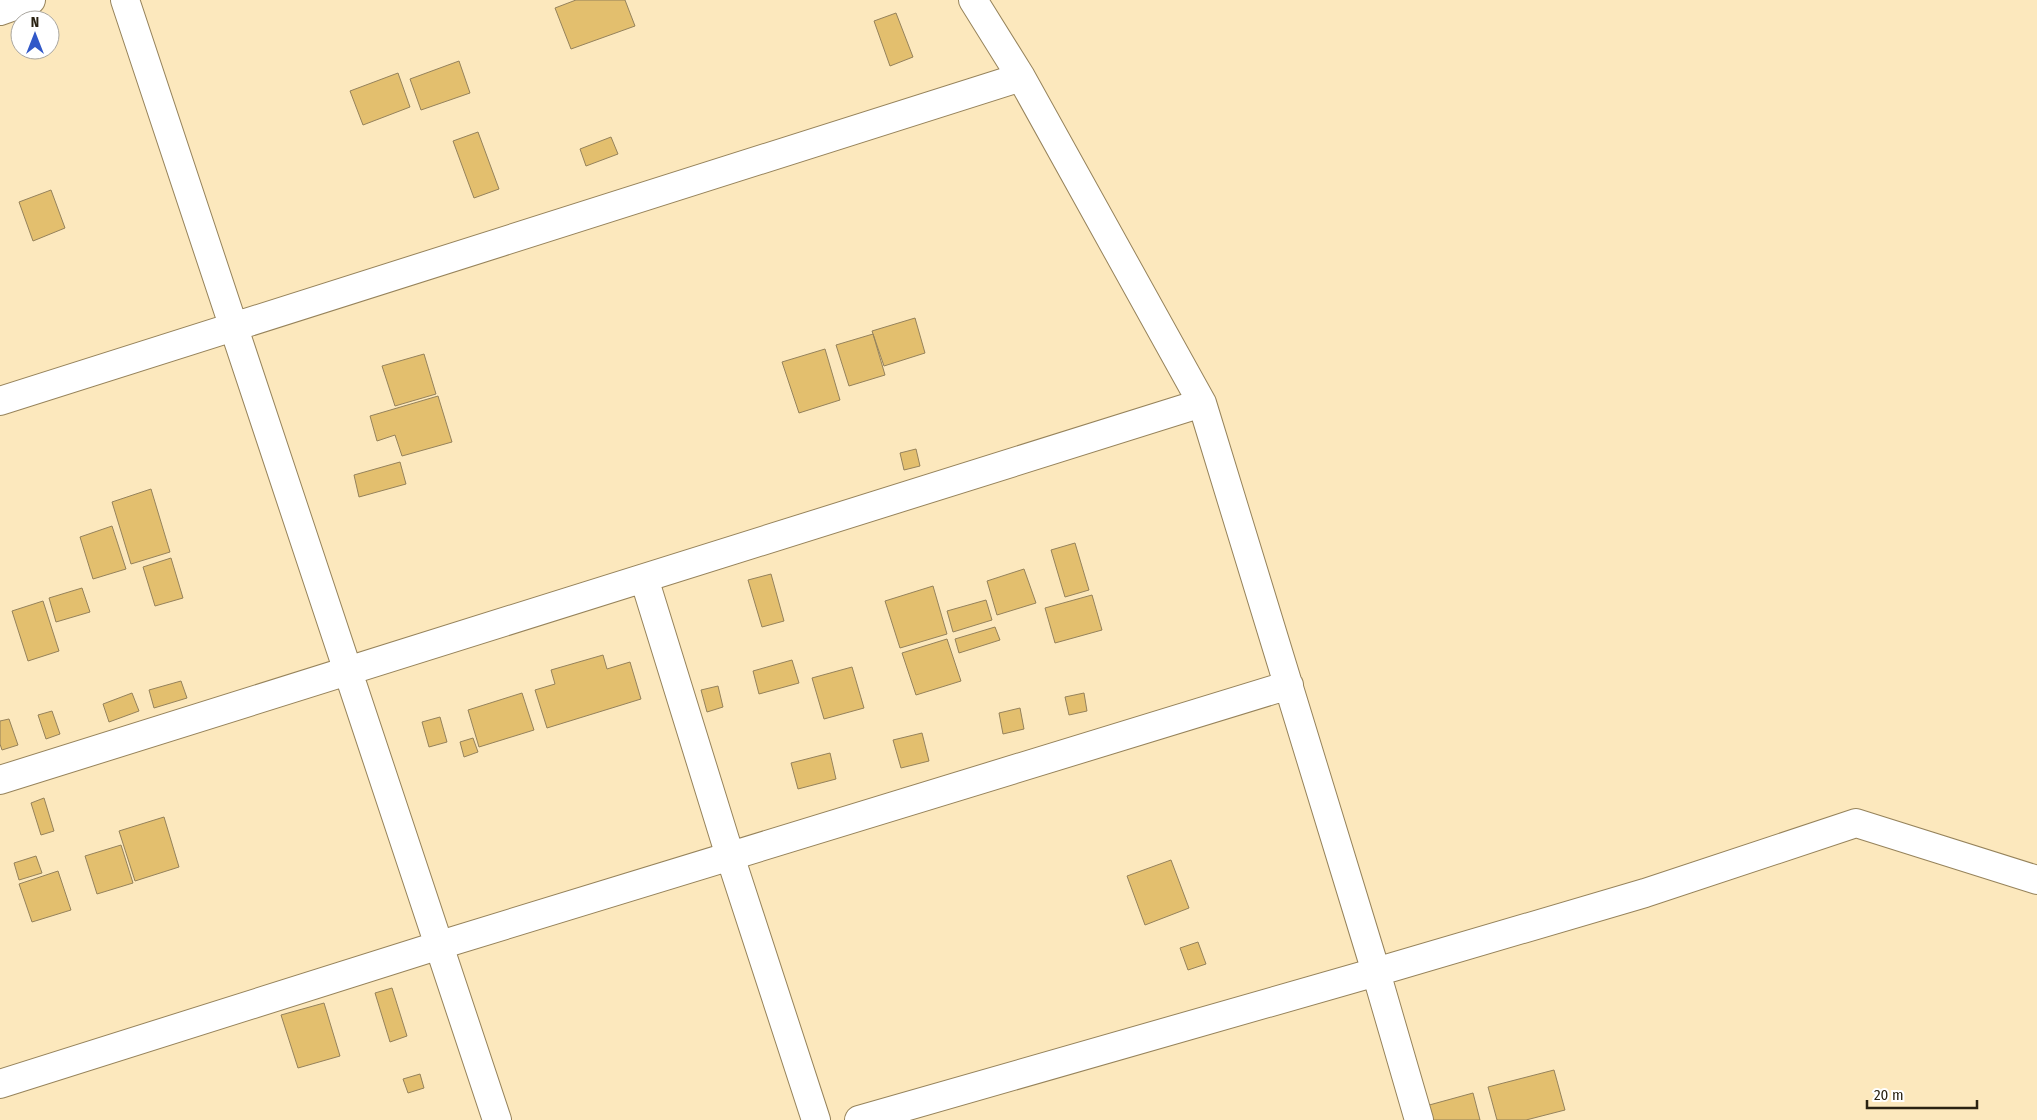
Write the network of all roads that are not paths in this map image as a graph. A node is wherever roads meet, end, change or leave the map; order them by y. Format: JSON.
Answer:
{"nodes":[{"id":1,"x":31,"y":0,"type":"edge"},
{"id":2,"x":125,"y":0,"type":"edge"},
{"id":3,"x":973,"y":0,"type":"edge"},
{"id":4,"x":0,"y":11,"type":"edge"},
{"id":5,"x":1021,"y":77,"type":"junction"},
{"id":6,"x":234,"y":327,"type":"junction"},
{"id":7,"x":0,"y":401,"type":"edge"},
{"id":8,"x":1202,"y":403,"type":"junction"},
{"id":9,"x":644,"y":578,"type":"junction"},
{"id":10,"x":349,"y":671,"type":"junction"},
{"id":11,"x":1289,"y":685,"type":"junction"},
{"id":12,"x":0,"y":780,"type":"edge"},
{"id":13,"x":730,"y":856,"type":"junction"},
{"id":14,"x":2037,"y":880,"type":"edge"},
{"id":15,"x":440,"y":945,"type":"junction"},
{"id":16,"x":1376,"y":972,"type":"junction"},
{"id":17,"x":0,"y":1084,"type":"edge"},
{"id":18,"x":497,"y":1120,"type":"edge"},
{"id":19,"x":816,"y":1120,"type":"edge"},
{"id":20,"x":859,"y":1120,"type":"edge"},
{"id":21,"x":1419,"y":1120,"type":"edge"}],
"edges":[{"from":1,"to":4,"type":"street"},
{"from":2,"to":6,"type":"street"},
{"from":3,"to":5,"type":"street"},
{"from":5,"to":6,"type":"street"},
{"from":5,"to":8,"type":"street"},
{"from":6,"to":7,"type":"street"},
{"from":6,"to":10,"type":"street"},
{"from":8,"to":9,"type":"street"},
{"from":8,"to":11,"type":"street"},
{"from":9,"to":10,"type":"street"},
{"from":9,"to":13,"type":"street"},
{"from":10,"to":12,"type":"street"},
{"from":10,"to":15,"type":"street"},
{"from":11,"to":13,"type":"street"},
{"from":11,"to":16,"type":"street"},
{"from":13,"to":15,"type":"street"},
{"from":13,"to":19,"type":"street"},
{"from":14,"to":16,"type":"street"},
{"from":15,"to":17,"type":"street"},
{"from":15,"to":18,"type":"street"},
{"from":16,"to":20,"type":"street"},
{"from":16,"to":21,"type":"street"}]}
